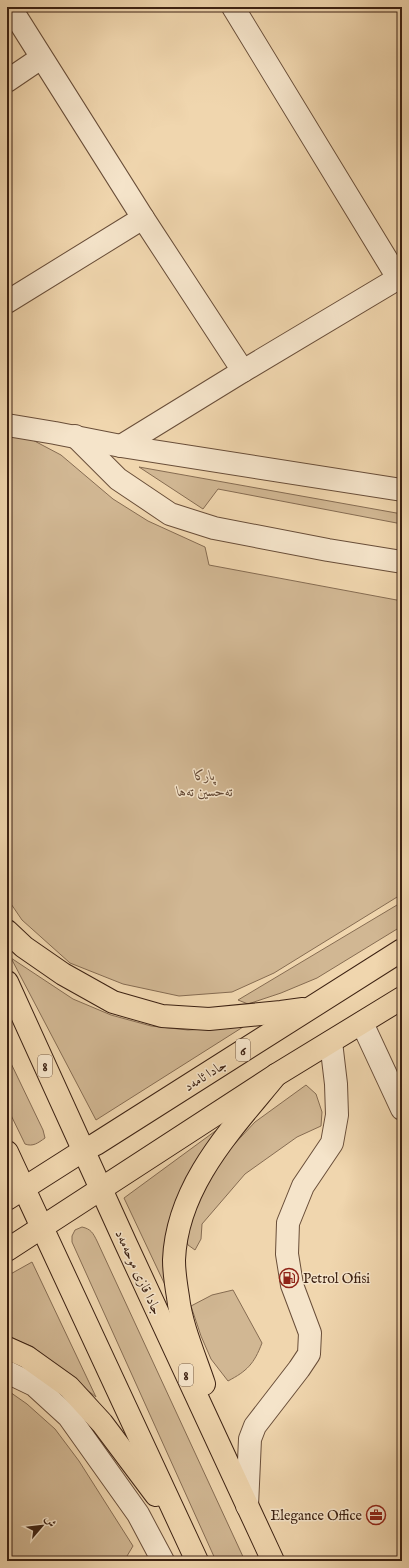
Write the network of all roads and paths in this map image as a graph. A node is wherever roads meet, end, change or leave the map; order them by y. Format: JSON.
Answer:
{"nodes":[{"id":1,"x":10,"y":7,"type":"edge"},
{"id":2,"x":233,"y":7,"type":"edge"},
{"id":3,"x":41,"y":58,"type":"junction"},
{"id":4,"x":7,"y":81,"type":"edge"},
{"id":5,"x":142,"y":218,"type":"junction"},
{"id":6,"x":400,"y":277,"type":"edge"},
{"id":7,"x":7,"y":302,"type":"edge"},
{"id":8,"x":243,"y":371,"type":"junction"},
{"id":9,"x":7,"y":425,"type":"edge"},
{"id":10,"x":75,"y":436,"type":"junction"},
{"id":11,"x":121,"y":446,"type":"junction"},
{"id":12,"x":402,"y":490,"type":"edge"},
{"id":13,"x":402,"y":562,"type":"edge"},
{"id":14,"x":7,"y":931,"type":"edge"},
{"id":15,"x":402,"y":950,"type":"edge"},
{"id":16,"x":7,"y":982,"type":"edge"},
{"id":17,"x":402,"y":998,"type":"edge"},
{"id":18,"x":310,"y":1008,"type":"junction"},
{"id":19,"x":362,"y":1023,"type":"junction"},
{"id":20,"x":331,"y":1042,"type":"junction"},
{"id":21,"x":276,"y":1075,"type":"junction"},
{"id":22,"x":402,"y":1109,"type":"edge"},
{"id":23,"x":84,"y":1150,"type":"junction"},
{"id":24,"x":7,"y":1152,"type":"edge"},
{"id":25,"x":100,"y":1188,"type":"junction"},
{"id":26,"x":16,"y":1194,"type":"edge"},
{"id":27,"x":42,"y":1228,"type":"junction"},
{"id":28,"x":7,"y":1250,"type":"edge"},
{"id":29,"x":7,"y":1348,"type":"edge"},
{"id":30,"x":7,"y":1372,"type":"edge"},
{"id":31,"x":247,"y":1506,"type":"junction"},
{"id":32,"x":184,"y":1534,"type":"junction"},
{"id":33,"x":163,"y":1561,"type":"edge"},
{"id":34,"x":197,"y":1561,"type":"edge"},
{"id":35,"x":273,"y":1561,"type":"edge"}],
"edges":[{"from":1,"to":3,"type":"street"},
{"from":2,"to":6,"type":"street"},
{"from":3,"to":4,"type":"street"},
{"from":3,"to":5,"type":"street"},
{"from":5,"to":7,"type":"street"},
{"from":5,"to":8,"type":"street"},
{"from":6,"to":8,"type":"street"},
{"from":8,"to":11,"type":"street"},
{"from":9,"to":10,"type":"street"},
{"from":10,"to":11,"type":"street"},
{"from":10,"to":13,"type":"street"},
{"from":11,"to":12,"type":"street"},
{"from":14,"to":18,"type":"main road"},
{"from":15,"to":18,"type":"main road","name":"جادا ئامەد","number":"6"},
{"from":16,"to":23,"type":"main road","name":"جادا قازی موحەمەد","number":"8"},
{"from":17,"to":19,"type":"main road"},
{"from":18,"to":23,"type":"main road","name":"جادا ئامەد","number":"6"},
{"from":19,"to":20,"type":"main road"},
{"from":19,"to":22,"type":"street"},
{"from":20,"to":21,"type":"main road"},
{"from":20,"to":31,"type":"street"},
{"from":21,"to":25,"type":"main road"},
{"from":21,"to":31,"type":"main road"},
{"from":23,"to":25,"type":"main road","name":"جادا قازی موحەمەد","number":"8"},
{"from":23,"to":26,"type":"main road","name":"جادا ئامەد","number":"6"},
{"from":24,"to":26,"type":"main road"},
{"from":25,"to":27,"type":"main road"},
{"from":25,"to":31,"type":"main road","name":"جادا قازی موحەمەد","number":"8"},
{"from":26,"to":27,"type":"main road"},
{"from":27,"to":28,"type":"main road"},
{"from":27,"to":32,"type":"main road"},
{"from":29,"to":32,"type":"main road"},
{"from":30,"to":33,"type":"street"},
{"from":31,"to":35,"type":"main road","name":"جادا قازی موحەمەد","number":"8"},
{"from":32,"to":34,"type":"main road"}]}
